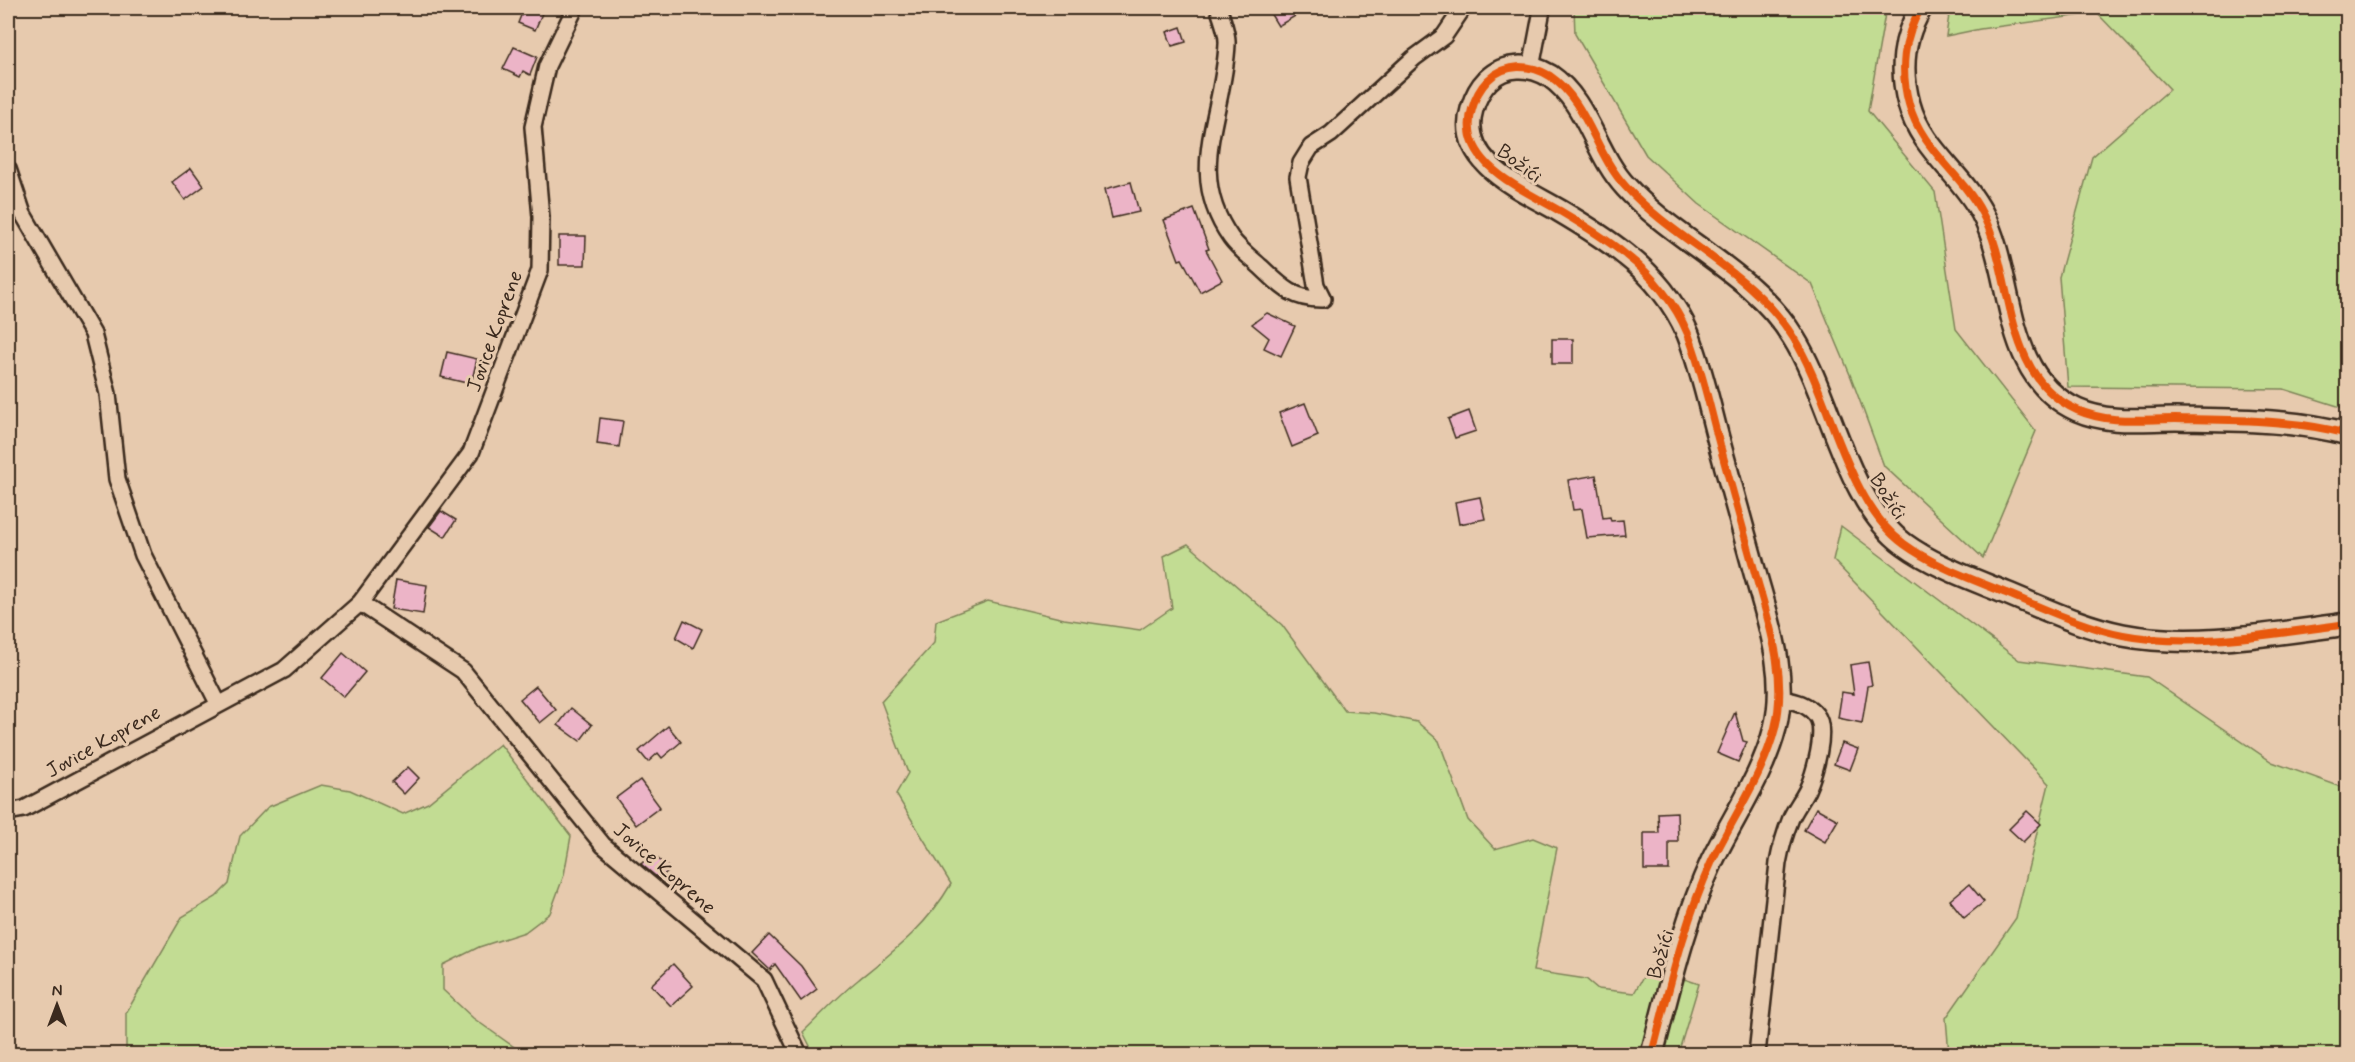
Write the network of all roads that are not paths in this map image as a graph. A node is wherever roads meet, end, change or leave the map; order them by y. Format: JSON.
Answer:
{"nodes":[{"id":1,"x":575,"y":8,"type":"edge"},
{"id":2,"x":1463,"y":8,"type":"edge"},
{"id":3,"x":1541,"y":8,"type":"edge"},
{"id":4,"x":1921,"y":8,"type":"edge"},
{"id":5,"x":1219,"y":9,"type":"edge"},
{"id":6,"x":1531,"y":68,"type":"junction"},
{"id":7,"x":8,"y":169,"type":"edge"},
{"id":8,"x":2348,"y":434,"type":"edge"},
{"id":9,"x":360,"y":603,"type":"junction"},
{"id":10,"x":2348,"y":624,"type":"edge"},
{"id":11,"x":1779,"y":698,"type":"junction"},
{"id":12,"x":218,"y":703,"type":"junction"},
{"id":13,"x":8,"y":812,"type":"edge"},
{"id":14,"x":799,"y":1054,"type":"edge"},
{"id":15,"x":1652,"y":1054,"type":"edge"},
{"id":16,"x":1757,"y":1054,"type":"edge"}],
"edges":[{"from":1,"to":9,"type":"street","name":"Jovice Koprene"},
{"from":2,"to":5,"type":"street"},
{"from":3,"to":6,"type":"street"},
{"from":4,"to":8,"type":"main road"},
{"from":6,"to":10,"type":"main road","name":"Božići"},
{"from":6,"to":11,"type":"main road","name":"Božići"},
{"from":7,"to":12,"type":"street"},
{"from":9,"to":12,"type":"street","name":"Jovice Koprene"},
{"from":9,"to":14,"type":"street","name":"Jovice Koprene"},
{"from":11,"to":15,"type":"main road","name":"Božići"},
{"from":11,"to":16,"type":"street"},
{"from":12,"to":13,"type":"street","name":"Jovice Koprene"}]}
